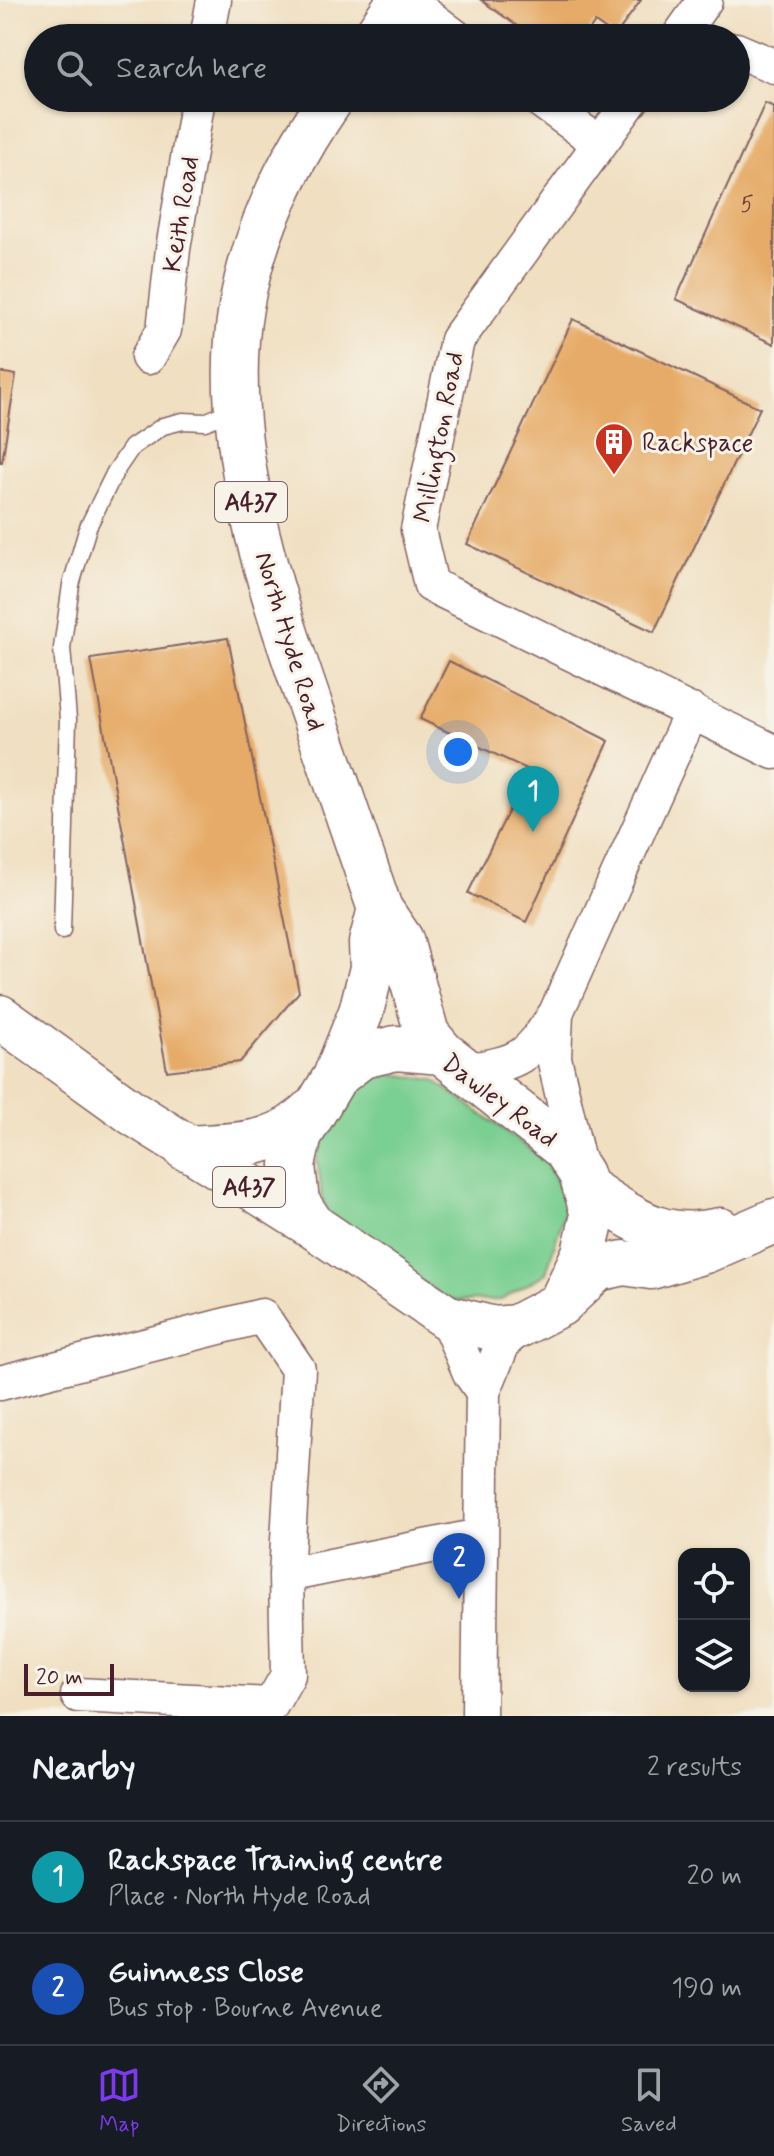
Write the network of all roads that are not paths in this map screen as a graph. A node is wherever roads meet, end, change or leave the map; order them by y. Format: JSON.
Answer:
{"nodes":[{"id":1,"x":214,"y":0,"type":"edge"},
{"id":2,"x":400,"y":0,"type":"edge"},
{"id":3,"x":407,"y":0,"type":"edge"},
{"id":4,"x":210,"y":24,"type":"edge"},
{"id":5,"x":384,"y":24,"type":"edge"},
{"id":6,"x":439,"y":24,"type":"edge"},
{"id":7,"x":750,"y":56,"type":"edge"},
{"id":8,"x":774,"y":66,"type":"edge"},
{"id":9,"x":196,"y":112,"type":"edge"},
{"id":10,"x":324,"y":112,"type":"edge"},
{"id":11,"x":556,"y":112,"type":"edge"},
{"id":12,"x":622,"y":112,"type":"edge"},
{"id":13,"x":599,"y":143,"type":"junction"},
{"id":14,"x":167,"y":341,"type":"dead end"},
{"id":15,"x":237,"y":409,"type":"junction"},
{"id":16,"x":692,"y":711,"type":"junction"},
{"id":17,"x":774,"y":752,"type":"edge"},
{"id":18,"x":380,"y":909,"type":"junction"},
{"id":19,"x":62,"y":931,"type":"dead end"},
{"id":20,"x":556,"y":1013,"type":"junction"},
{"id":21,"x":0,"y":1017,"type":"edge"},
{"id":22,"x":454,"y":1062,"type":"junction"},
{"id":23,"x":326,"y":1092,"type":"junction"},
{"id":24,"x":185,"y":1148,"type":"junction"},
{"id":25,"x":584,"y":1182,"type":"junction"},
{"id":26,"x":774,"y":1220,"type":"edge"},
{"id":27,"x":313,"y":1226,"type":"junction"},
{"id":28,"x":543,"y":1313,"type":"junction"},
{"id":29,"x":446,"y":1317,"type":"junction"},
{"id":30,"x":0,"y":1383,"type":"edge"},
{"id":31,"x":483,"y":1392,"type":"junction"},
{"id":32,"x":480,"y":1536,"type":"junction"},
{"id":33,"x":286,"y":1575,"type":"junction"},
{"id":34,"x":78,"y":1695,"type":"dead end"},
{"id":35,"x":479,"y":1716,"type":"edge"}],
"edges":[{"from":1,"to":4,"type":"street"},
{"from":2,"to":5,"type":"main road"},
{"from":3,"to":6,"type":"street"},
{"from":7,"to":8,"type":"street"},
{"from":9,"to":14,"type":"street","name":"Keith Road"},
{"from":10,"to":15,"type":"main road","name":"North Hyde Road","number":"A437"},
{"from":11,"to":13,"type":"street"},
{"from":12,"to":13,"type":"street","name":"Millington Road"},
{"from":13,"to":16,"type":"street","name":"Millington Road"},
{"from":15,"to":18,"type":"main road","name":"North Hyde Road","number":"A437"},
{"from":15,"to":19,"type":"lane"},
{"from":16,"to":17,"type":"street","name":"Millington Road"},
{"from":16,"to":20,"type":"street"},
{"from":18,"to":22,"type":"main road","name":"North Hyde Road","number":"A437"},
{"from":18,"to":23,"type":"main road","number":"A437"},
{"from":20,"to":22,"type":"street"},
{"from":20,"to":25,"type":"street"},
{"from":21,"to":24,"type":"main road","name":"Dawley Road","number":"A437"},
{"from":22,"to":23,"type":"main road","name":"Dawley Road"},
{"from":22,"to":25,"type":"main road","name":"Dawley Road"},
{"from":23,"to":24,"type":"main road","name":"Dawley Road","number":"A437"},
{"from":23,"to":27,"type":"main road","name":"Dawley Road"},
{"from":24,"to":27,"type":"main road","name":"Dawley Road","number":"A437"},
{"from":25,"to":26,"type":"main road","name":"Dawley Road"},
{"from":25,"to":28,"type":"main road"},
{"from":26,"to":28,"type":"main road","name":"Dawley Road"},
{"from":27,"to":29,"type":"main road","name":"Dawley Road"},
{"from":28,"to":29,"type":"main road","name":"Dawley Road"},
{"from":28,"to":31,"type":"street"},
{"from":29,"to":31,"type":"street"},
{"from":30,"to":33,"type":"street"},
{"from":31,"to":32,"type":"street"},
{"from":32,"to":33,"type":"street"},
{"from":32,"to":35,"type":"street"},
{"from":33,"to":34,"type":"street"}]}
